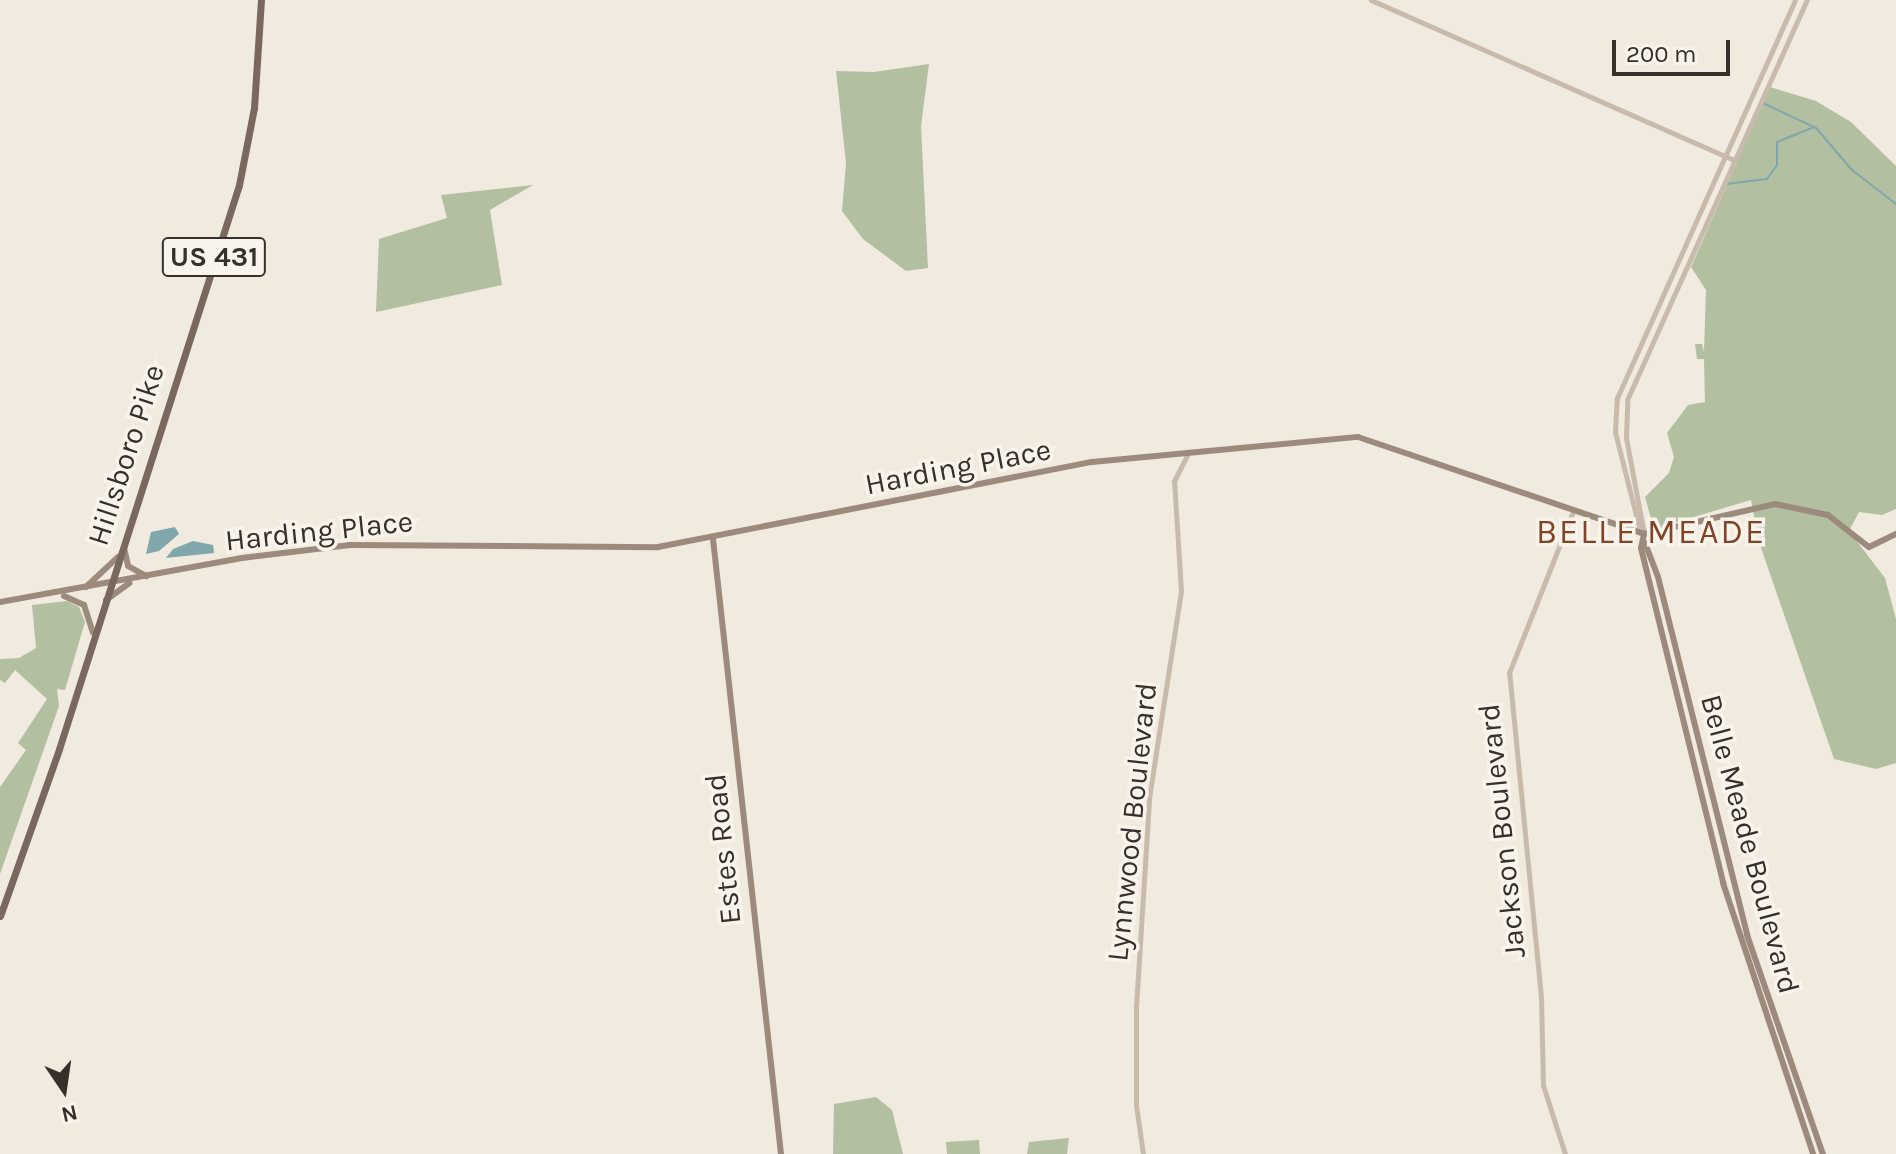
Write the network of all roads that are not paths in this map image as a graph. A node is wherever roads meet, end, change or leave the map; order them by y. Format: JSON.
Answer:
{"nodes":[{"id":1,"x":261,"y":0,"type":"edge"},
{"id":2,"x":1371,"y":0,"type":"edge"},
{"id":3,"x":1795,"y":0,"type":"edge"},
{"id":4,"x":1807,"y":0,"type":"edge"},
{"id":5,"x":1724,"y":157,"type":"junction"},
{"id":6,"x":1733,"y":160,"type":"junction"},
{"id":7,"x":1189,"y":452,"type":"junction"},
{"id":8,"x":1573,"y":511,"type":"junction"},
{"id":9,"x":1644,"y":534,"type":"junction"},
{"id":10,"x":1896,"y":534,"type":"edge"},
{"id":11,"x":713,"y":539,"type":"junction"},
{"id":12,"x":124,"y":543,"type":"junction"},
{"id":13,"x":1645,"y":543,"type":"junction"},
{"id":14,"x":120,"y":554,"type":"junction"},
{"id":15,"x":150,"y":576,"type":"junction"},
{"id":16,"x":136,"y":579,"type":"junction"},
{"id":17,"x":109,"y":585,"type":"junction"},
{"id":18,"x":79,"y":591,"type":"junction"},
{"id":19,"x":56,"y":595,"type":"junction"},
{"id":20,"x":0,"y":602,"type":"edge"},
{"id":21,"x":104,"y":602,"type":"junction"},
{"id":22,"x":93,"y":633,"type":"junction"},
{"id":23,"x":1706,"y":771,"type":"junction"},
{"id":24,"x":1696,"y":774,"type":"junction"},
{"id":25,"x":0,"y":916,"type":"edge"},
{"id":26,"x":1776,"y":1022,"type":"junction"},
{"id":27,"x":1767,"y":1025,"type":"junction"},
{"id":28,"x":1785,"y":1048,"type":"junction"},
{"id":29,"x":1776,"y":1051,"type":"junction"},
{"id":30,"x":781,"y":1154,"type":"edge"},
{"id":31,"x":1143,"y":1154,"type":"edge"},
{"id":32,"x":1565,"y":1154,"type":"edge"},
{"id":33,"x":1813,"y":1154,"type":"edge"},
{"id":34,"x":1823,"y":1154,"type":"edge"}],
"edges":[{"from":1,"to":12,"type":"main road","name":"Hillsboro Pike","number":"US 431"},
{"from":2,"to":5,"type":"street"},
{"from":3,"to":5,"type":"street","name":"Belle Meade Boulevard"},
{"from":4,"to":6,"type":"street","name":"Belle Meade Boulevard"},
{"from":5,"to":6,"type":"street"},
{"from":5,"to":9,"type":"street","name":"Belle Meade Boulevard"},
{"from":6,"to":9,"type":"street","name":"Belle Meade Boulevard"},
{"from":7,"to":8,"type":"main road","name":"Harding Place"},
{"from":7,"to":11,"type":"main road","name":"Harding Place"},
{"from":7,"to":31,"type":"street","name":"Lynnwood Boulevard"},
{"from":8,"to":9,"type":"main road","name":"Harding Place"},
{"from":8,"to":32,"type":"street","name":"Jackson Boulevard"},
{"from":9,"to":10,"type":"main road"},
{"from":9,"to":13,"type":"main road","name":"Belle Meade Boulevard"},
{"from":11,"to":15,"type":"main road","name":"Harding Place"},
{"from":11,"to":30,"type":"main road","name":"Estes Road"},
{"from":12,"to":14,"type":"main road","name":"Hillsboro Pike","number":"US 431"},
{"from":12,"to":15,"type":"main road"},
{"from":13,"to":23,"type":"main road","name":"Belle Meade Boulevard"},
{"from":13,"to":24,"type":"main road","name":"Belle Meade Boulevard"},
{"from":14,"to":17,"type":"main road","name":"Hillsboro Pike","number":"US 431"},
{"from":14,"to":18,"type":"main road"},
{"from":15,"to":16,"type":"main road","name":"Harding Place"},
{"from":16,"to":17,"type":"main road","name":"Harding Place"},
{"from":16,"to":21,"type":"main road"},
{"from":17,"to":18,"type":"main road","name":"Harding Place"},
{"from":17,"to":21,"type":"main road","name":"Hillsboro Pike","number":"US 431"},
{"from":18,"to":19,"type":"main road","name":"Harding Place"},
{"from":19,"to":20,"type":"main road","name":"Harding Place"},
{"from":19,"to":22,"type":"main road"},
{"from":21,"to":22,"type":"main road","name":"Hillsboro Pike","number":"US 431"},
{"from":22,"to":25,"type":"main road","name":"Hillsboro Pike","number":"US 431"},
{"from":23,"to":24,"type":"main road"},
{"from":23,"to":26,"type":"main road","name":"Belle Meade Boulevard"},
{"from":24,"to":27,"type":"main road","name":"Belle Meade Boulevard"},
{"from":26,"to":27,"type":"main road"},
{"from":26,"to":28,"type":"main road","name":"Belle Meade Boulevard"},
{"from":27,"to":29,"type":"main road","name":"Belle Meade Boulevard"},
{"from":28,"to":29,"type":"main road"},
{"from":28,"to":34,"type":"main road","name":"Belle Meade Boulevard"},
{"from":29,"to":33,"type":"main road","name":"Belle Meade Boulevard"}]}
